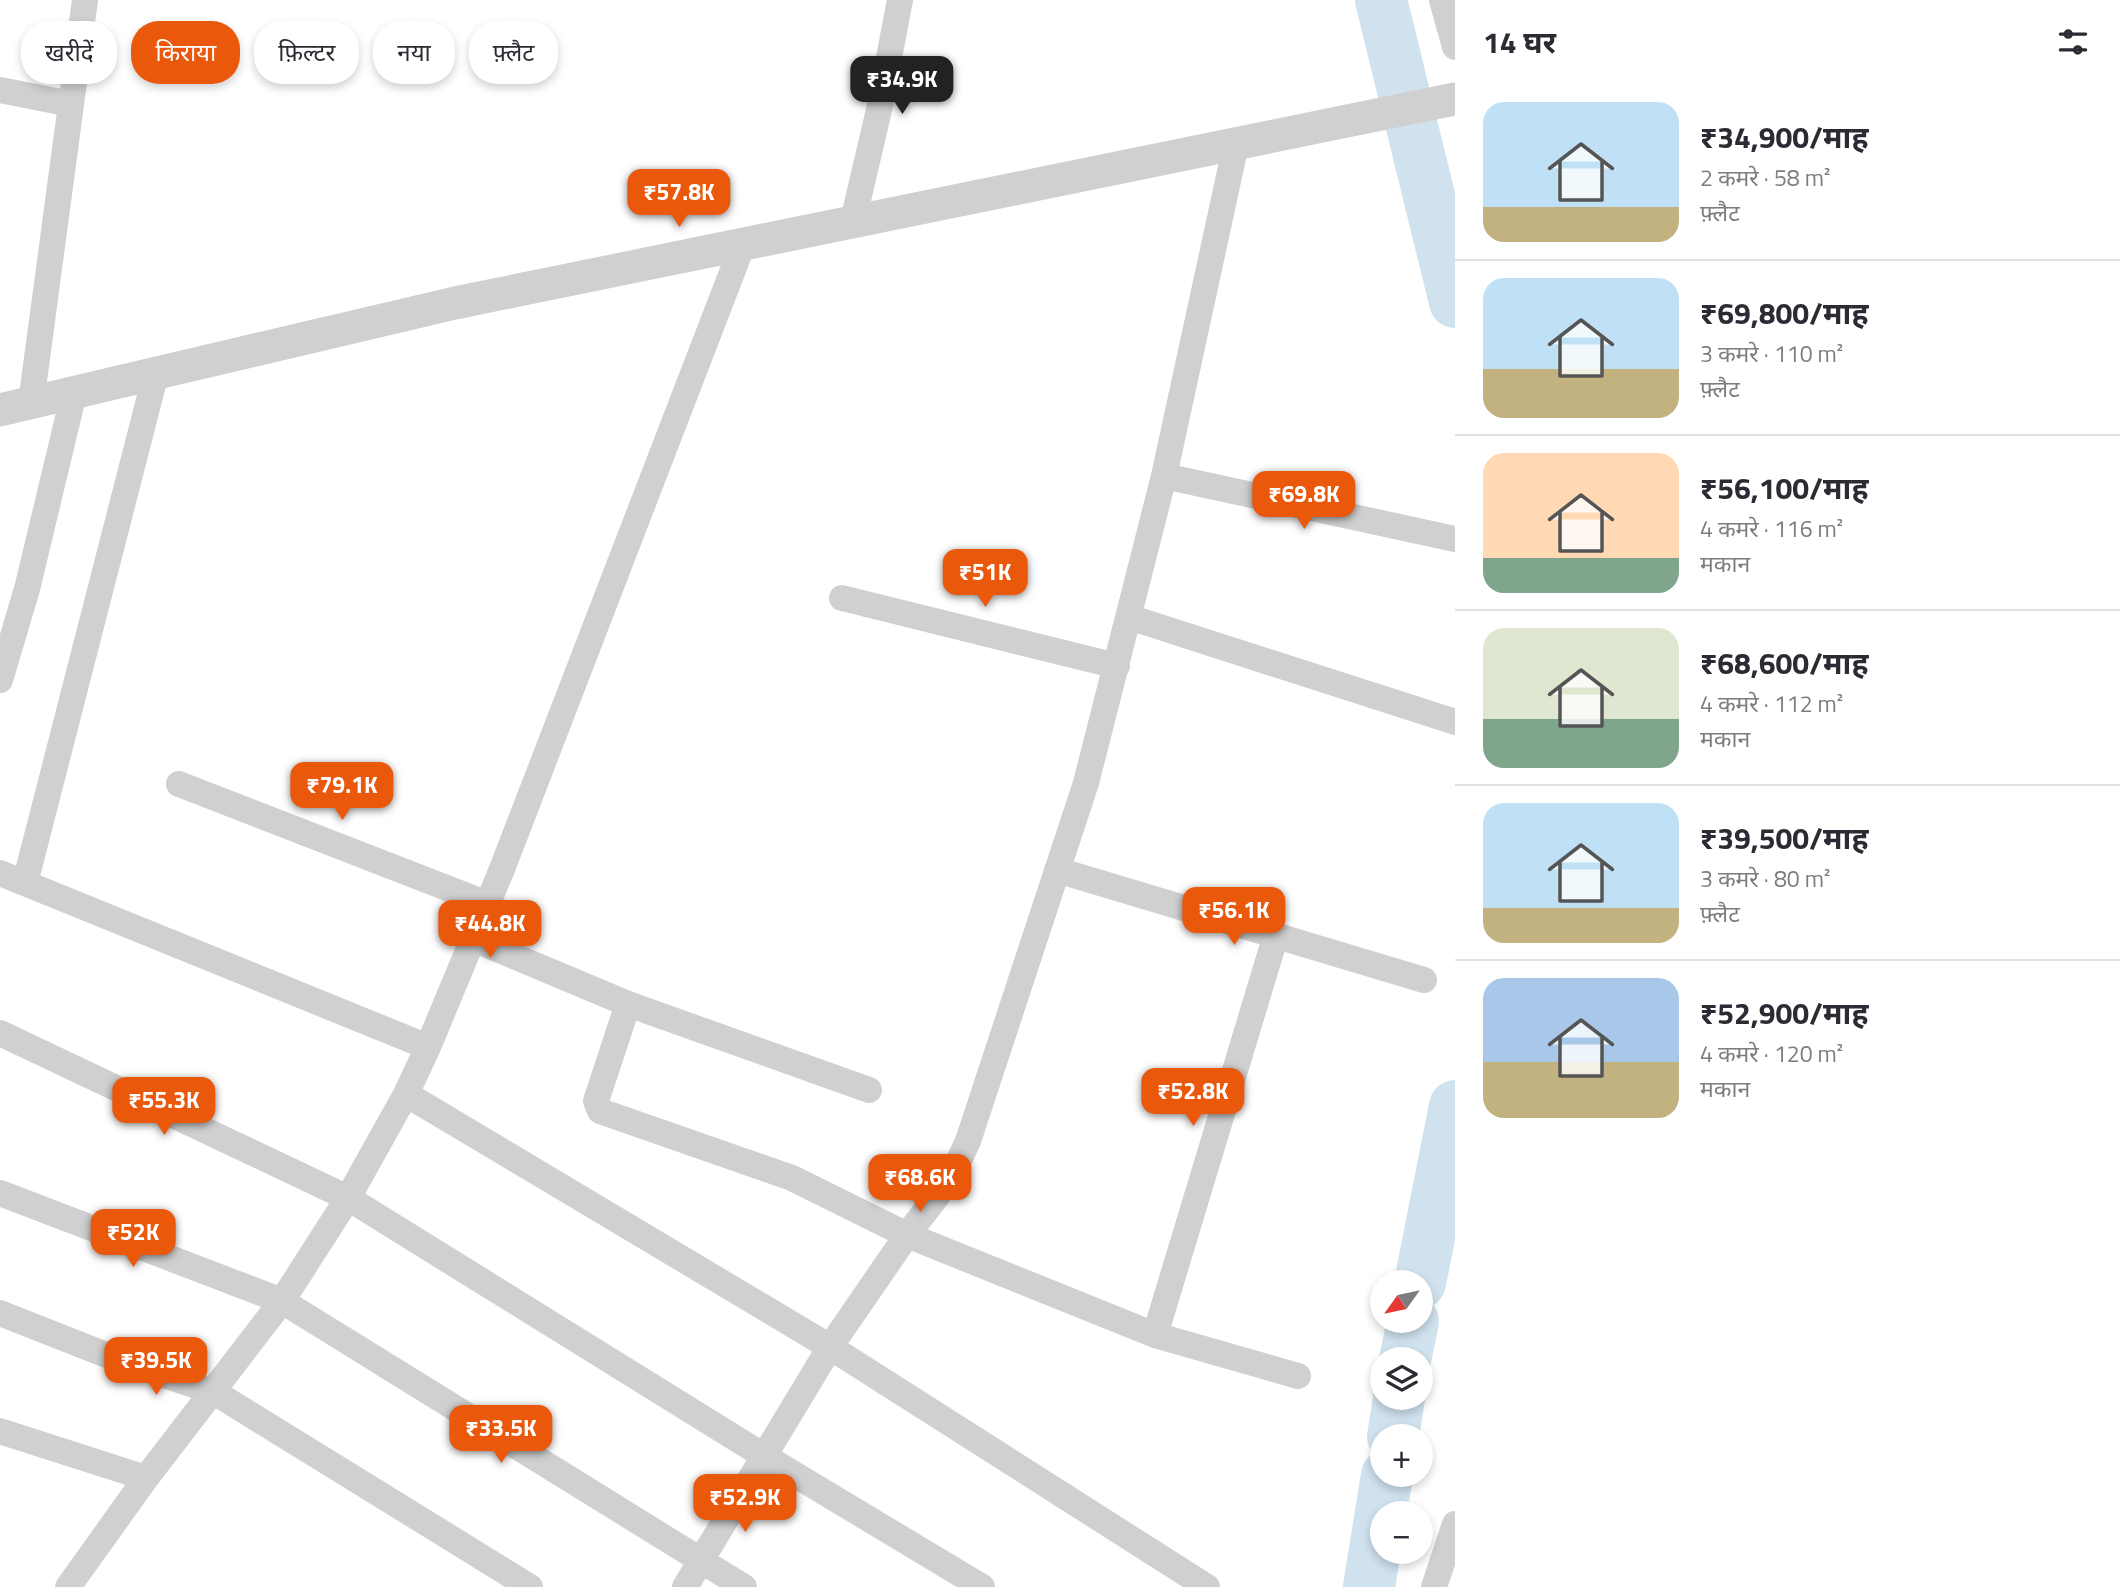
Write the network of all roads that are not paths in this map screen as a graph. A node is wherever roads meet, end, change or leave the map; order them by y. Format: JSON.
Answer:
{"nodes":[{"id":1,"x":85,"y":0,"type":"edge"},
{"id":2,"x":900,"y":0,"type":"edge"},
{"id":3,"x":1442,"y":0,"type":"edge"},
{"id":4,"x":1455,"y":47,"type":"edge"},
{"id":5,"x":0,"y":90,"type":"edge"},
{"id":6,"x":1448,"y":100,"type":"edge"},
{"id":7,"x":71,"y":104,"type":"junction"},
{"id":8,"x":1236,"y":144,"type":"junction"},
{"id":9,"x":853,"y":221,"type":"junction"},
{"id":10,"x":743,"y":244,"type":"junction"},
{"id":11,"x":156,"y":373,"type":"junction"},
{"id":12,"x":74,"y":393,"type":"junction"},
{"id":13,"x":15,"y":407,"type":"edge"},
{"id":14,"x":1164,"y":476,"type":"junction"},
{"id":15,"x":1455,"y":539,"type":"edge"},
{"id":16,"x":842,"y":598,"type":"dead end"},
{"id":17,"x":1129,"y":617,"type":"junction"},
{"id":18,"x":1117,"y":666,"type":"junction"},
{"id":19,"x":0,"y":680,"type":"edge"},
{"id":20,"x":1455,"y":722,"type":"edge"},
{"id":21,"x":179,"y":784,"type":"dead end"},
{"id":22,"x":1057,"y":870,"type":"junction"},
{"id":23,"x":0,"y":873,"type":"edge"},
{"id":24,"x":25,"y":883,"type":"junction"},
{"id":25,"x":488,"y":904,"type":"junction"},
{"id":26,"x":1276,"y":935,"type":"junction"},
{"id":27,"x":473,"y":939,"type":"junction"},
{"id":28,"x":1424,"y":979,"type":"dead end"},
{"id":29,"x":628,"y":1004,"type":"junction"},
{"id":30,"x":0,"y":1033,"type":"edge"},
{"id":31,"x":428,"y":1047,"type":"junction"},
{"id":32,"x":869,"y":1090,"type":"dead end"},
{"id":33,"x":406,"y":1094,"type":"junction"},
{"id":34,"x":0,"y":1193,"type":"edge"},
{"id":35,"x":348,"y":1198,"type":"junction"},
{"id":36,"x":907,"y":1235,"type":"junction"},
{"id":37,"x":282,"y":1301,"type":"junction"},
{"id":38,"x":0,"y":1313,"type":"edge"},
{"id":39,"x":1155,"y":1335,"type":"junction"},
{"id":40,"x":830,"y":1347,"type":"junction"},
{"id":41,"x":1298,"y":1376,"type":"dead end"},
{"id":42,"x":214,"y":1392,"type":"junction"},
{"id":43,"x":0,"y":1431,"type":"edge"},
{"id":44,"x":764,"y":1456,"type":"junction"},
{"id":45,"x":146,"y":1478,"type":"junction"},
{"id":46,"x":1455,"y":1524,"type":"edge"},
{"id":47,"x":701,"y":1561,"type":"junction"},
{"id":48,"x":68,"y":1587,"type":"edge"},
{"id":49,"x":530,"y":1587,"type":"edge"},
{"id":50,"x":685,"y":1587,"type":"edge"},
{"id":51,"x":744,"y":1587,"type":"edge"},
{"id":52,"x":982,"y":1587,"type":"edge"},
{"id":53,"x":1207,"y":1587,"type":"edge"},
{"id":54,"x":1434,"y":1587,"type":"edge"}],
"edges":[{"from":1,"to":7,"type":"street"},
{"from":2,"to":9,"type":"street"},
{"from":3,"to":4,"type":"street"},
{"from":5,"to":7,"type":"street"},
{"from":6,"to":8,"type":"street"},
{"from":7,"to":13,"type":"street"},
{"from":8,"to":9,"type":"street"},
{"from":8,"to":14,"type":"street"},
{"from":9,"to":10,"type":"street"},
{"from":10,"to":11,"type":"street"},
{"from":10,"to":25,"type":"street"},
{"from":11,"to":12,"type":"street"},
{"from":11,"to":24,"type":"street"},
{"from":12,"to":13,"type":"street"},
{"from":12,"to":19,"type":"street"},
{"from":14,"to":15,"type":"street"},
{"from":14,"to":17,"type":"street"},
{"from":16,"to":18,"type":"street"},
{"from":17,"to":18,"type":"street"},
{"from":17,"to":20,"type":"street"},
{"from":18,"to":22,"type":"street"},
{"from":21,"to":25,"type":"street"},
{"from":22,"to":26,"type":"street"},
{"from":22,"to":36,"type":"street"},
{"from":23,"to":24,"type":"street"},
{"from":24,"to":31,"type":"street"},
{"from":25,"to":27,"type":"street"},
{"from":26,"to":28,"type":"street"},
{"from":26,"to":39,"type":"street"},
{"from":27,"to":29,"type":"street"},
{"from":27,"to":31,"type":"street"},
{"from":29,"to":32,"type":"street"},
{"from":29,"to":36,"type":"street"},
{"from":30,"to":35,"type":"street"},
{"from":31,"to":33,"type":"street"},
{"from":33,"to":35,"type":"street"},
{"from":33,"to":40,"type":"street"},
{"from":34,"to":37,"type":"street"},
{"from":35,"to":37,"type":"street"},
{"from":35,"to":44,"type":"street"},
{"from":36,"to":39,"type":"street"},
{"from":36,"to":40,"type":"street"},
{"from":37,"to":42,"type":"street"},
{"from":37,"to":47,"type":"street"},
{"from":38,"to":42,"type":"street"},
{"from":39,"to":41,"type":"street"},
{"from":40,"to":44,"type":"street"},
{"from":40,"to":53,"type":"street"},
{"from":42,"to":45,"type":"street"},
{"from":42,"to":49,"type":"street"},
{"from":43,"to":45,"type":"street"},
{"from":44,"to":47,"type":"street"},
{"from":44,"to":52,"type":"street"},
{"from":45,"to":48,"type":"street"},
{"from":46,"to":54,"type":"street"},
{"from":47,"to":50,"type":"street"},
{"from":47,"to":51,"type":"street"}]}
